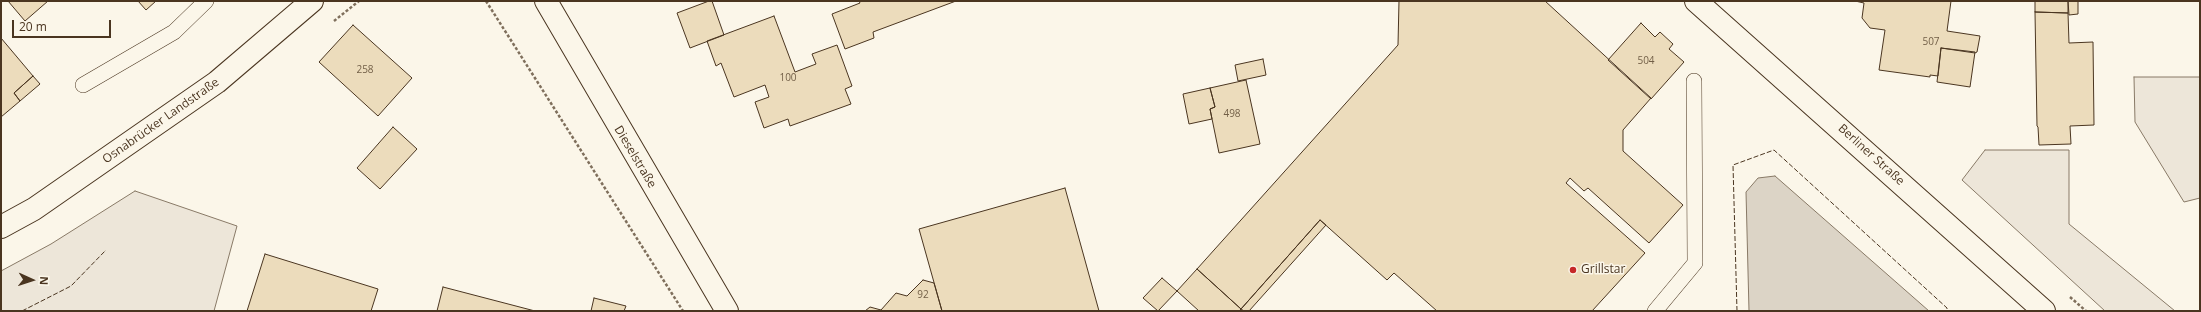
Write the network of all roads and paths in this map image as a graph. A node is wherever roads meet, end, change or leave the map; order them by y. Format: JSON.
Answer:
{"nodes":[{"id":1,"x":206,"y":1,"type":"edge"},
{"id":2,"x":312,"y":1,"type":"edge"},
{"id":3,"x":486,"y":1,"type":"edge"},
{"id":4,"x":546,"y":1,"type":"edge"},
{"id":5,"x":1696,"y":1,"type":"edge"},
{"id":6,"x":1694,"y":81,"type":"dead end"},
{"id":7,"x":83,"y":85,"type":"dead end"},
{"id":8,"x":1,"y":227,"type":"edge"},
{"id":9,"x":683,"y":311,"type":"edge"},
{"id":10,"x":727,"y":311,"type":"edge"},
{"id":11,"x":1655,"y":311,"type":"edge"},
{"id":12,"x":2044,"y":311,"type":"edge"}],
"edges":[{"from":1,"to":7,"type":"lane"},
{"from":2,"to":8,"type":"street","name":"Osnabrücker Landstraße"},
{"from":3,"to":9,"type":"path"},
{"from":4,"to":10,"type":"street","name":"Dieselstraße"},
{"from":5,"to":12,"type":"street","name":"Berliner Straße"},
{"from":6,"to":11,"type":"lane"}]}
